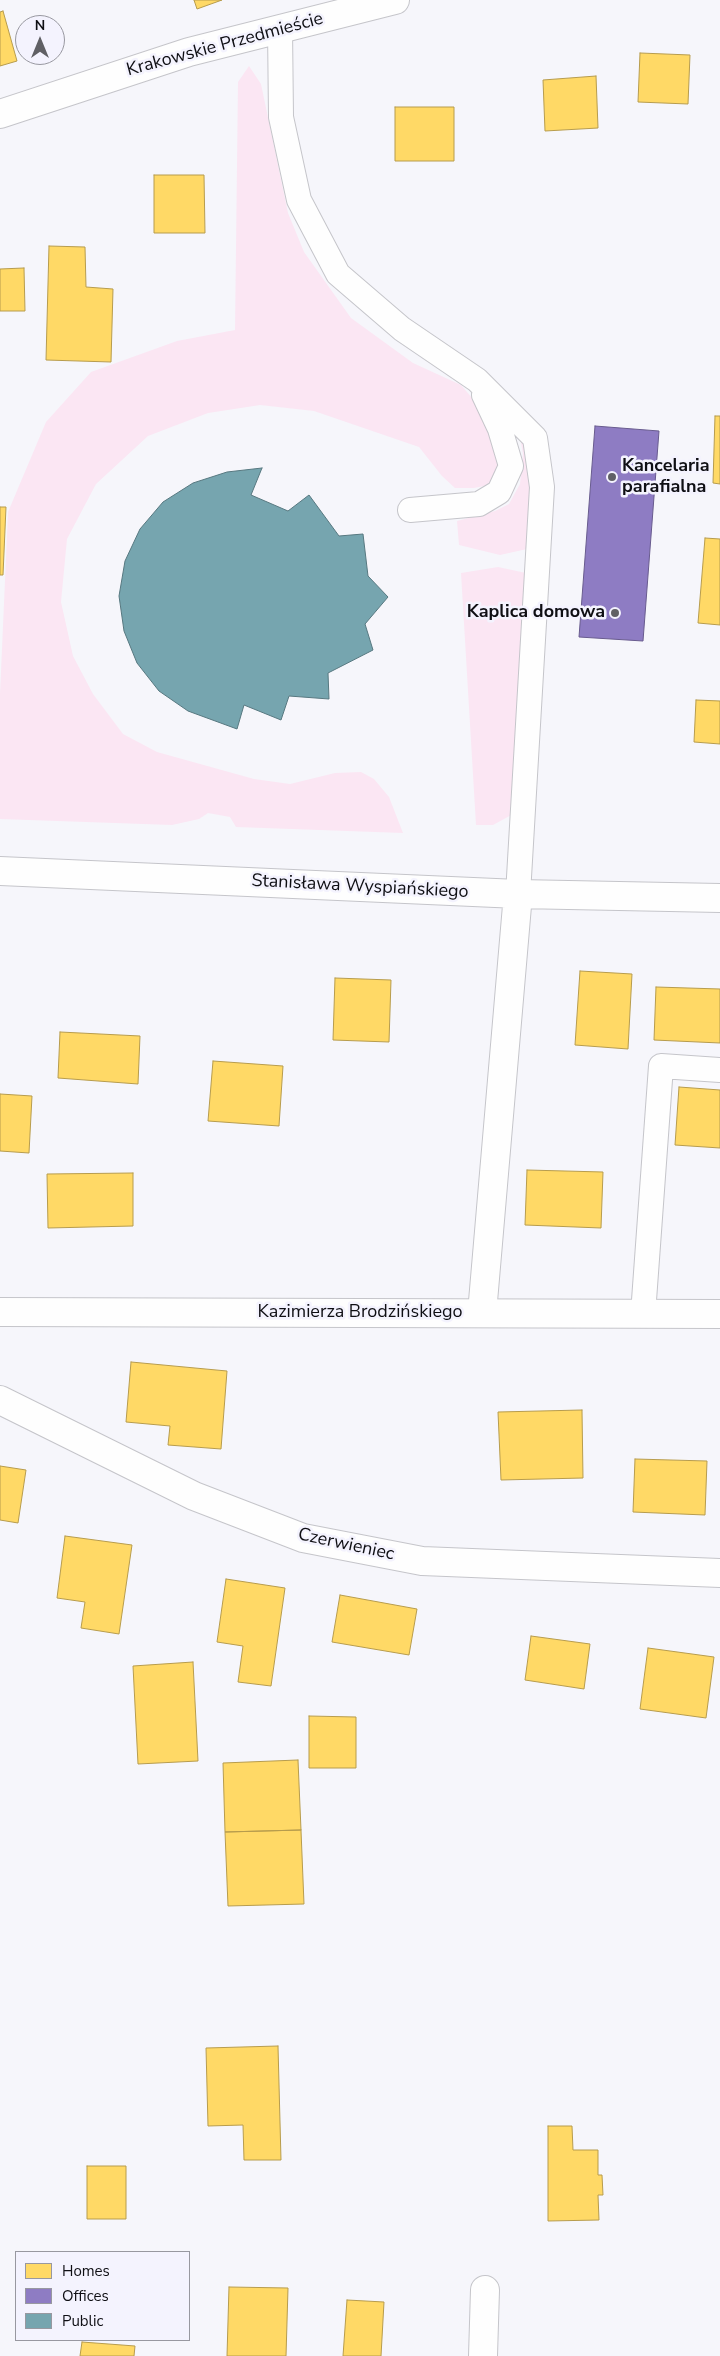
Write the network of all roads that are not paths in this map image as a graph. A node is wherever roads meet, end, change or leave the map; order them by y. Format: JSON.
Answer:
{"nodes":[{"id":1,"x":395,"y":0,"type":"edge"},
{"id":2,"x":280,"y":29,"type":"junction"},
{"id":3,"x":0,"y":114,"type":"edge"},
{"id":4,"x":477,"y":380,"type":"junction"},
{"id":5,"x":410,"y":510,"type":"dead end"},
{"id":6,"x":0,"y":871,"type":"edge"},
{"id":7,"x":518,"y":894,"type":"junction"},
{"id":8,"x":720,"y":898,"type":"edge"},
{"id":9,"x":720,"y":1070,"type":"edge"},
{"id":10,"x":0,"y":1312,"type":"edge"},
{"id":11,"x":482,"y":1313,"type":"junction"},
{"id":12,"x":643,"y":1314,"type":"junction"},
{"id":13,"x":720,"y":1314,"type":"edge"},
{"id":14,"x":0,"y":1400,"type":"edge"},
{"id":15,"x":720,"y":1573,"type":"edge"},
{"id":16,"x":485,"y":2290,"type":"dead end"},
{"id":17,"x":483,"y":2356,"type":"edge"}],
"edges":[{"from":1,"to":2,"type":"street","name":"Krakowskie Przedmieście"},
{"from":2,"to":3,"type":"street","name":"Krakowskie Przedmieście"},
{"from":2,"to":4,"type":"lane"},
{"from":4,"to":5,"type":"lane"},
{"from":4,"to":7,"type":"lane"},
{"from":6,"to":7,"type":"street","name":"Stanisława Wyspiańskiego"},
{"from":7,"to":8,"type":"street","name":"Stanisława Wyspiańskiego"},
{"from":7,"to":11,"type":"street"},
{"from":9,"to":12,"type":"lane"},
{"from":10,"to":11,"type":"street","name":"Kazimierza Brodzińskiego"},
{"from":11,"to":12,"type":"street","name":"Kazimierza Brodzińskiego"},
{"from":12,"to":13,"type":"street","name":"Kazimierza Brodzińskiego"},
{"from":14,"to":15,"type":"street","name":"Czerwieniec"},
{"from":16,"to":17,"type":"street"}]}
